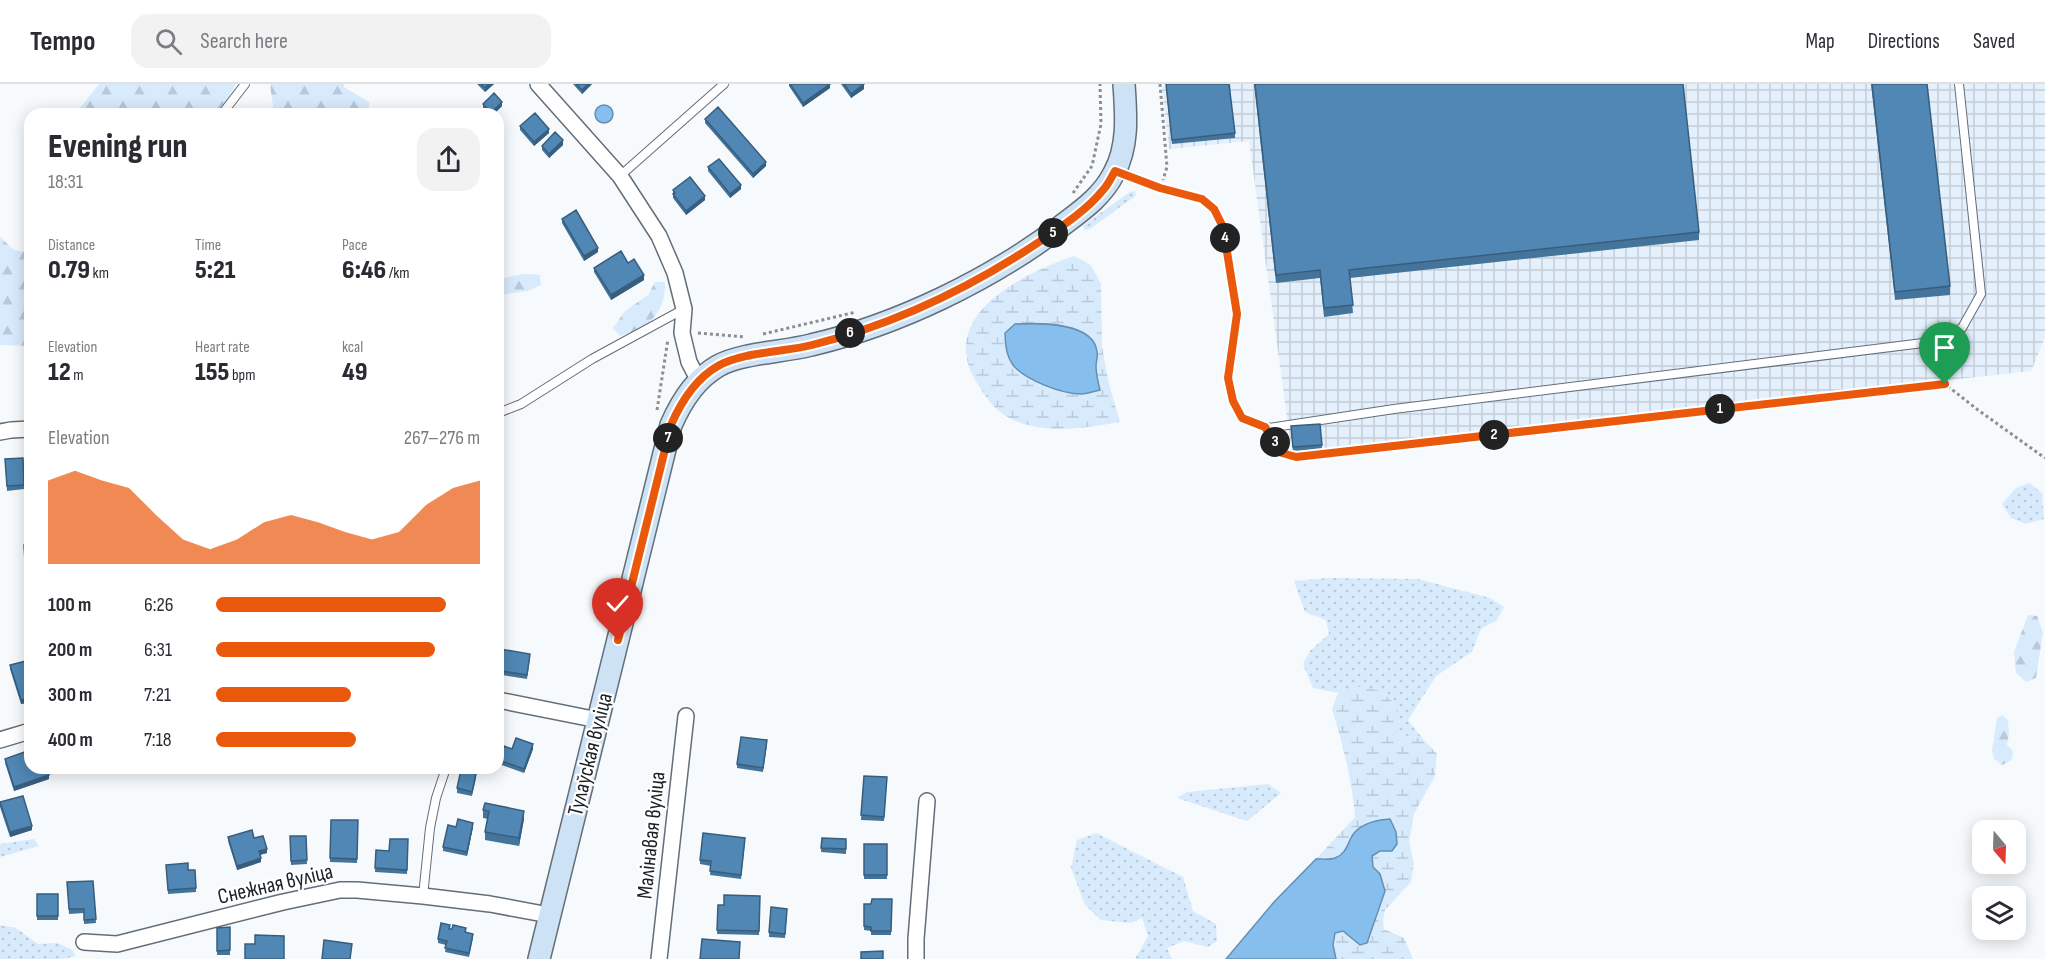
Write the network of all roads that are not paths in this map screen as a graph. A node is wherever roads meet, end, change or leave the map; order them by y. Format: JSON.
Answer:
{"nodes":[{"id":1,"x":245,"y":84,"type":"edge"},
{"id":2,"x":538,"y":84,"type":"edge"},
{"id":3,"x":724,"y":84,"type":"edge"},
{"id":4,"x":1124,"y":84,"type":"edge"},
{"id":5,"x":1959,"y":84,"type":"edge"},
{"id":6,"x":227,"y":108,"type":"edge"},
{"id":7,"x":1115,"y":171,"type":"junction"},
{"id":8,"x":620,"y":176,"type":"junction"},
{"id":9,"x":684,"y":309,"type":"junction"},
{"id":10,"x":699,"y":381,"type":"junction"},
{"id":11,"x":504,"y":410,"type":"edge"},
{"id":12,"x":24,"y":429,"type":"edge"},
{"id":13,"x":0,"y":432,"type":"edge"},
{"id":14,"x":504,"y":701,"type":"edge"},
{"id":15,"x":686,"y":716,"type":"dead end"},
{"id":16,"x":598,"y":720,"type":"junction"},
{"id":17,"x":24,"y":733,"type":"edge"},
{"id":18,"x":0,"y":740,"type":"edge"},
{"id":19,"x":444,"y":774,"type":"edge"},
{"id":20,"x":927,"y":801,"type":"dead end"},
{"id":21,"x":423,"y":896,"type":"junction"},
{"id":22,"x":549,"y":915,"type":"junction"},
{"id":23,"x":84,"y":942,"type":"dead end"},
{"id":24,"x":538,"y":959,"type":"edge"},
{"id":25,"x":659,"y":959,"type":"edge"},
{"id":26,"x":916,"y":959,"type":"edge"}],
"edges":[{"from":1,"to":6,"type":"lane"},
{"from":2,"to":8,"type":"street"},
{"from":3,"to":8,"type":"lane"},
{"from":4,"to":7,"type":"main road","name":"Тулаўская вуліца"},
{"from":5,"to":7,"type":"lane"},
{"from":7,"to":10,"type":"main road","name":"Тулаўская вуліца"},
{"from":8,"to":9,"type":"street"},
{"from":9,"to":10,"type":"street"},
{"from":9,"to":11,"type":"lane"},
{"from":10,"to":16,"type":"main road","name":"Тулаўская вуліца"},
{"from":12,"to":13,"type":"street"},
{"from":14,"to":16,"type":"street"},
{"from":15,"to":25,"type":"street","name":"Малінавая вуліца"},
{"from":16,"to":22,"type":"main road","name":"Тулаўская вуліца"},
{"from":17,"to":18,"type":"street"},
{"from":19,"to":21,"type":"lane"},
{"from":20,"to":26,"type":"street"},
{"from":21,"to":22,"type":"street","name":"Снежная вуліца"},
{"from":21,"to":23,"type":"street","name":"Снежная вуліца"},
{"from":22,"to":24,"type":"main road","name":"Тулаўская вуліца"}]}
